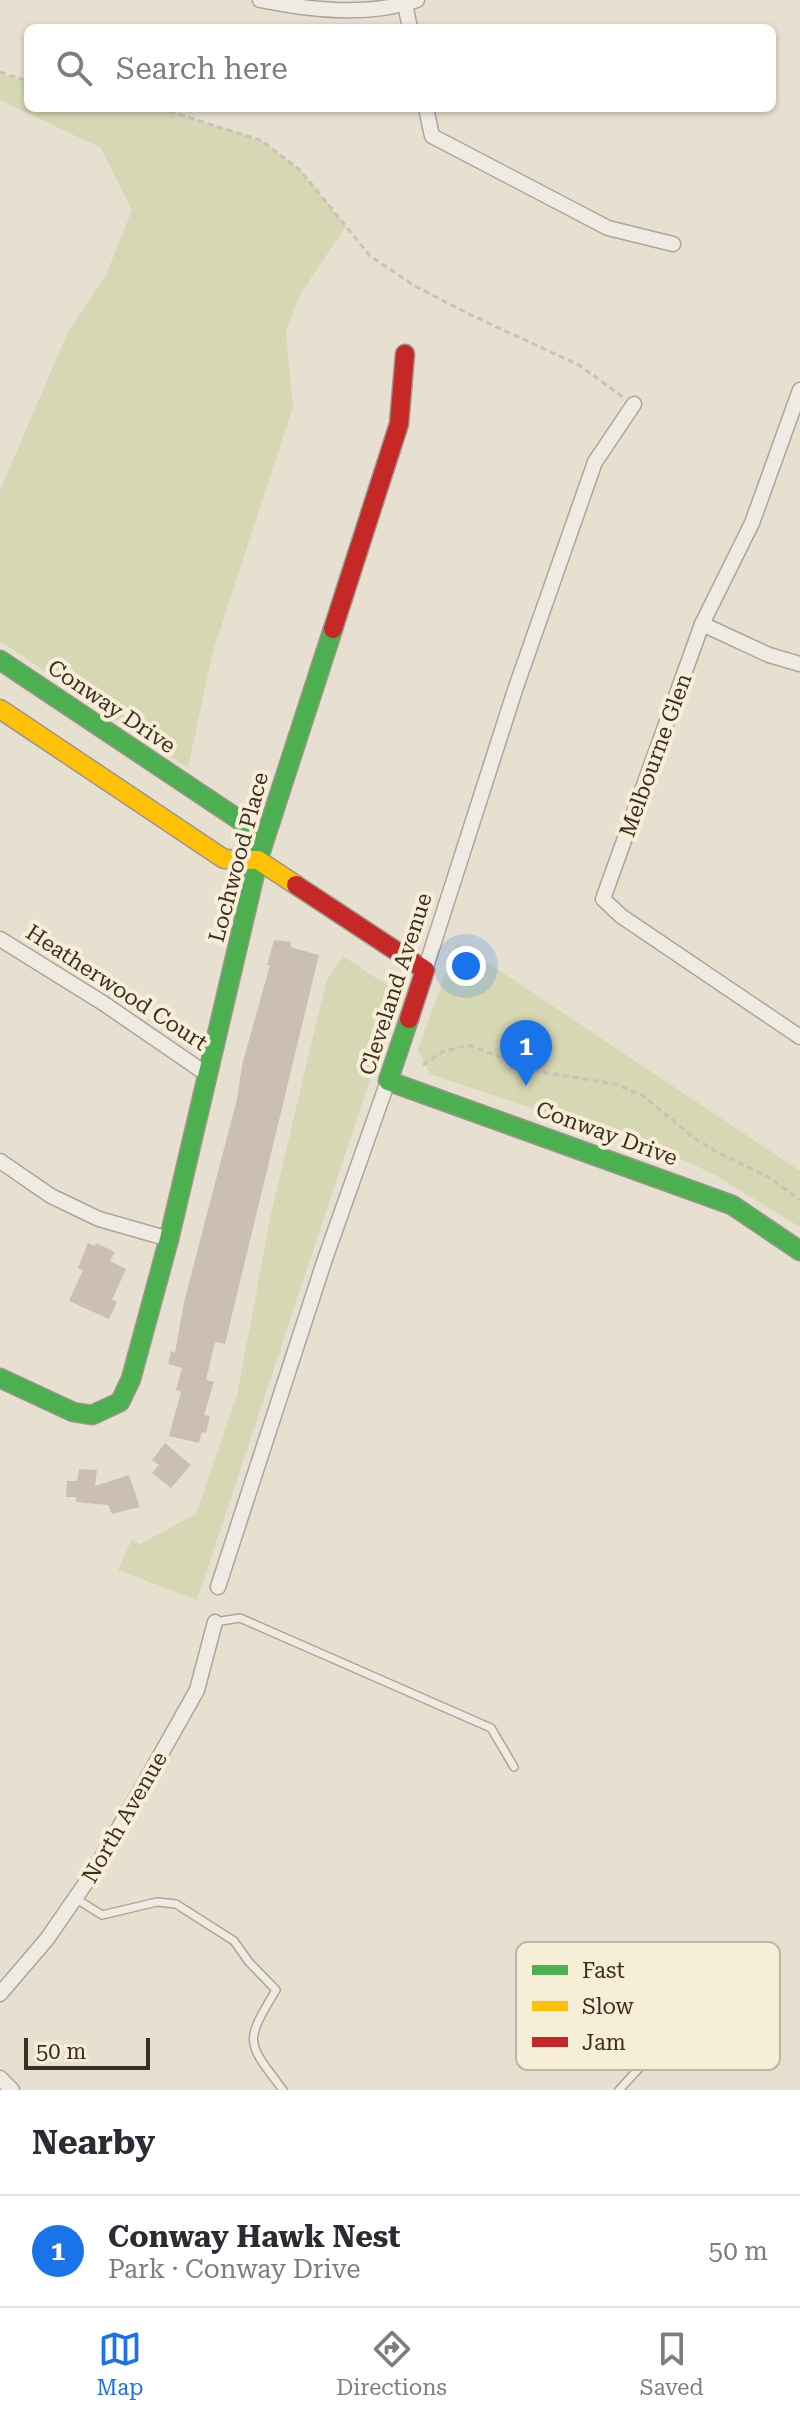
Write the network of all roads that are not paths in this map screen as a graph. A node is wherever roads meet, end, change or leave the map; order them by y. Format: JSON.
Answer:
{"nodes":[{"id":1,"x":260,"y":0,"type":"edge"},
{"id":2,"x":411,"y":2,"type":"edge"},
{"id":3,"x":410,"y":24,"type":"edge"},
{"id":4,"x":427,"y":112,"type":"edge"},
{"id":5,"x":673,"y":244,"type":"dead end"},
{"id":6,"x":405,"y":354,"type":"dead end"},
{"id":7,"x":800,"y":390,"type":"edge"},
{"id":8,"x":634,"y":404,"type":"road end"},
{"id":9,"x":796,"y":412,"type":"edge"},
{"id":10,"x":702,"y":624,"type":"junction"},
{"id":11,"x":0,"y":660,"type":"edge"},
{"id":12,"x":800,"y":664,"type":"edge"},
{"id":13,"x":0,"y":709,"type":"edge"},
{"id":14,"x":258,"y":860,"type":"junction"},
{"id":15,"x":0,"y":939,"type":"edge"},
{"id":16,"x":425,"y":970,"type":"junction"},
{"id":17,"x":800,"y":1037,"type":"edge"},
{"id":18,"x":208,"y":1075,"type":"junction"},
{"id":19,"x":388,"y":1081,"type":"junction"},
{"id":20,"x":0,"y":1161,"type":"edge"},
{"id":21,"x":169,"y":1239,"type":"junction"},
{"id":22,"x":800,"y":1251,"type":"edge"},
{"id":23,"x":0,"y":1378,"type":"edge"},
{"id":24,"x":218,"y":1587,"type":"dead end"},
{"id":25,"x":215,"y":1622,"type":"joint"},
{"id":26,"x":514,"y":1767,"type":"dead end"},
{"id":27,"x":75,"y":1898,"type":"junction"},
{"id":28,"x":0,"y":1994,"type":"edge"},
{"id":29,"x":637,"y":2070,"type":"edge"},
{"id":30,"x":0,"y":2078,"type":"edge"},
{"id":31,"x":12,"y":2090,"type":"edge"},
{"id":32,"x":283,"y":2090,"type":"edge"},
{"id":33,"x":619,"y":2090,"type":"edge"}],
"edges":[{"from":1,"to":2,"type":"street"},
{"from":2,"to":3,"type":"street"},
{"from":4,"to":5,"type":"street"},
{"from":6,"to":14,"type":"street","name":"Lochwood Place"},
{"from":7,"to":9,"type":"street","name":"Melbourne Glen"},
{"from":8,"to":16,"type":"street","name":"Cleveland Avenue"},
{"from":9,"to":10,"type":"street","name":"Melbourne Glen"},
{"from":10,"to":12,"type":"street"},
{"from":10,"to":17,"type":"street","name":"Melbourne Glen"},
{"from":11,"to":14,"type":"street","name":"Conway Drive"},
{"from":13,"to":14,"type":"street"},
{"from":14,"to":16,"type":"street"},
{"from":14,"to":18,"type":"street","name":"Lochwood Place"},
{"from":15,"to":18,"type":"street","name":"Heatherwood Court"},
{"from":16,"to":19,"type":"street","name":"Cleveland Avenue"},
{"from":18,"to":21,"type":"street","name":"Lochwood Place"},
{"from":19,"to":22,"type":"street","name":"Conway Drive"},
{"from":19,"to":24,"type":"street","name":"Cleveland Avenue"},
{"from":20,"to":21,"type":"street"},
{"from":21,"to":23,"type":"street","name":"Lochwood Place"},
{"from":25,"to":26,"type":"lane"},
{"from":25,"to":27,"type":"street","name":"North Avenue"},
{"from":27,"to":28,"type":"street","name":"North Avenue"},
{"from":27,"to":32,"type":"lane"},
{"from":29,"to":33,"type":"lane"},
{"from":30,"to":31,"type":"street"}]}
